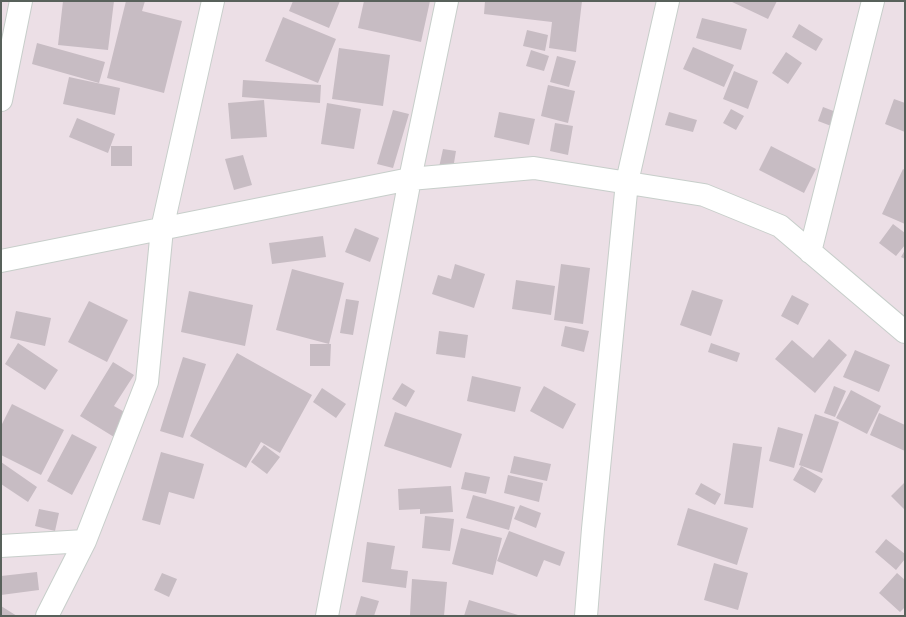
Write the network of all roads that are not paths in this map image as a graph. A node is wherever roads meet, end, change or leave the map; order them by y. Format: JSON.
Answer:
{"nodes":[{"id":1,"x":21,"y":1,"type":"edge"},
{"id":2,"x":213,"y":1,"type":"edge"},
{"id":3,"x":447,"y":1,"type":"edge"},
{"id":4,"x":668,"y":1,"type":"edge"},
{"id":5,"x":873,"y":1,"type":"edge"},
{"id":6,"x":1,"y":100,"type":"edge"},
{"id":7,"x":410,"y":179,"type":"junction"},
{"id":8,"x":627,"y":182,"type":"junction"},
{"id":9,"x":162,"y":228,"type":"junction"},
{"id":10,"x":810,"y":252,"type":"junction"},
{"id":11,"x":1,"y":261,"type":"edge"},
{"id":12,"x":905,"y":332,"type":"edge"},
{"id":13,"x":85,"y":541,"type":"junction"},
{"id":14,"x":1,"y":546,"type":"edge"},
{"id":15,"x":47,"y":616,"type":"edge"},
{"id":16,"x":327,"y":616,"type":"edge"},
{"id":17,"x":586,"y":616,"type":"edge"}],
"edges":[{"from":1,"to":6,"type":"street"},
{"from":2,"to":9,"type":"street"},
{"from":3,"to":7,"type":"street"},
{"from":4,"to":8,"type":"street"},
{"from":5,"to":10,"type":"street"},
{"from":7,"to":8,"type":"street"},
{"from":7,"to":9,"type":"street"},
{"from":7,"to":16,"type":"street"},
{"from":8,"to":10,"type":"street"},
{"from":8,"to":17,"type":"street"},
{"from":9,"to":11,"type":"street"},
{"from":9,"to":13,"type":"street"},
{"from":10,"to":12,"type":"street"},
{"from":13,"to":14,"type":"street"},
{"from":13,"to":15,"type":"street"}]}
